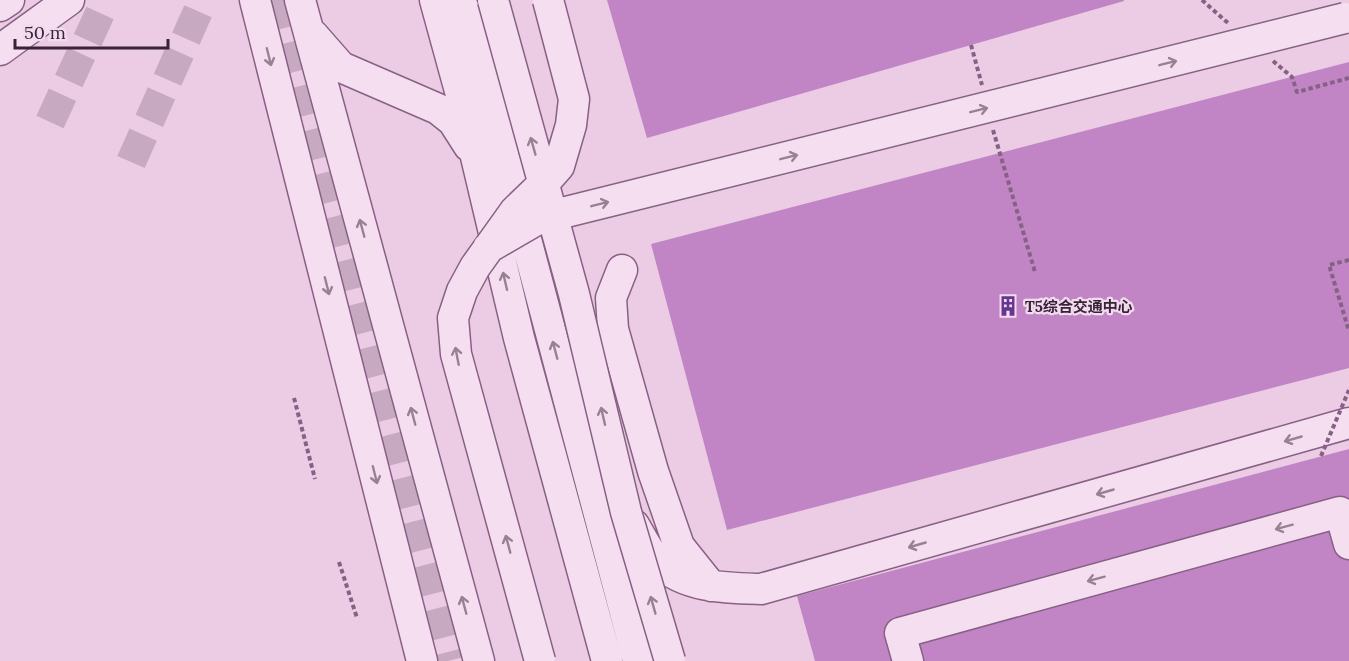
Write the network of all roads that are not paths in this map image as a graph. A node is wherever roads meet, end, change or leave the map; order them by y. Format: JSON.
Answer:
{"nodes":[{"id":1,"x":9,"y":0,"type":"edge"},
{"id":2,"x":69,"y":0,"type":"edge"},
{"id":3,"x":255,"y":0,"type":"edge"},
{"id":4,"x":300,"y":0,"type":"edge"},
{"id":5,"x":435,"y":0,"type":"edge"},
{"id":6,"x":460,"y":0,"type":"edge"},
{"id":7,"x":493,"y":0,"type":"edge"},
{"id":8,"x":548,"y":0,"type":"edge"},
{"id":9,"x":0,"y":6,"type":"edge"},
{"id":10,"x":1347,"y":18,"type":"edge"},
{"id":11,"x":308,"y":28,"type":"junction"},
{"id":12,"x":0,"y":50,"type":"edge"},
{"id":13,"x":476,"y":156,"type":"junction"},
{"id":14,"x":488,"y":248,"type":"junction"},
{"id":15,"x":622,"y":270,"type":"dead end"},
{"id":16,"x":519,"y":338,"type":"junction"},
{"id":17,"x":1349,"y":423,"type":"edge"},
{"id":18,"x":626,"y":512,"type":"junction"},
{"id":19,"x":1349,"y":544,"type":"edge"},
{"id":20,"x":609,"y":548,"type":"junction"},
{"id":21,"x":712,"y":588,"type":"junction"},
{"id":22,"x":422,"y":661,"type":"edge"},
{"id":23,"x":479,"y":661,"type":"edge"},
{"id":24,"x":540,"y":661,"type":"edge"},
{"id":25,"x":607,"y":661,"type":"edge"},
{"id":26,"x":638,"y":661,"type":"edge"},
{"id":27,"x":670,"y":661,"type":"edge"},
{"id":28,"x":908,"y":661,"type":"edge"}],
"edges":[{"from":1,"to":9,"type":"street"},
{"from":2,"to":12,"type":"street"},
{"from":3,"to":22,"type":"street","one_way":true},
{"from":4,"to":11,"type":"street"},
{"from":5,"to":13,"type":"street"},
{"from":20,"to":6,"type":"street","one_way":true},
{"from":18,"to":7,"type":"street","one_way":true,"bridge":true},
{"from":8,"to":14,"type":"street","bridge":true},
{"from":14,"to":10,"type":"street","one_way":true,"bridge":true},
{"from":11,"to":13,"type":"street"},
{"from":23,"to":11,"type":"street","one_way":true},
{"from":16,"to":13,"type":"street","one_way":true},
{"from":24,"to":14,"type":"street","one_way":true,"bridge":true},
{"from":15,"to":21,"type":"street"},
{"from":16,"to":20,"type":"street"},
{"from":16,"to":25,"type":"street"},
{"from":17,"to":21,"type":"street","one_way":true},
{"from":18,"to":21,"type":"street"},
{"from":27,"to":18,"type":"street","one_way":true,"bridge":true},
{"from":19,"to":28,"type":"street","one_way":true},
{"from":20,"to":26,"type":"street"}]}
